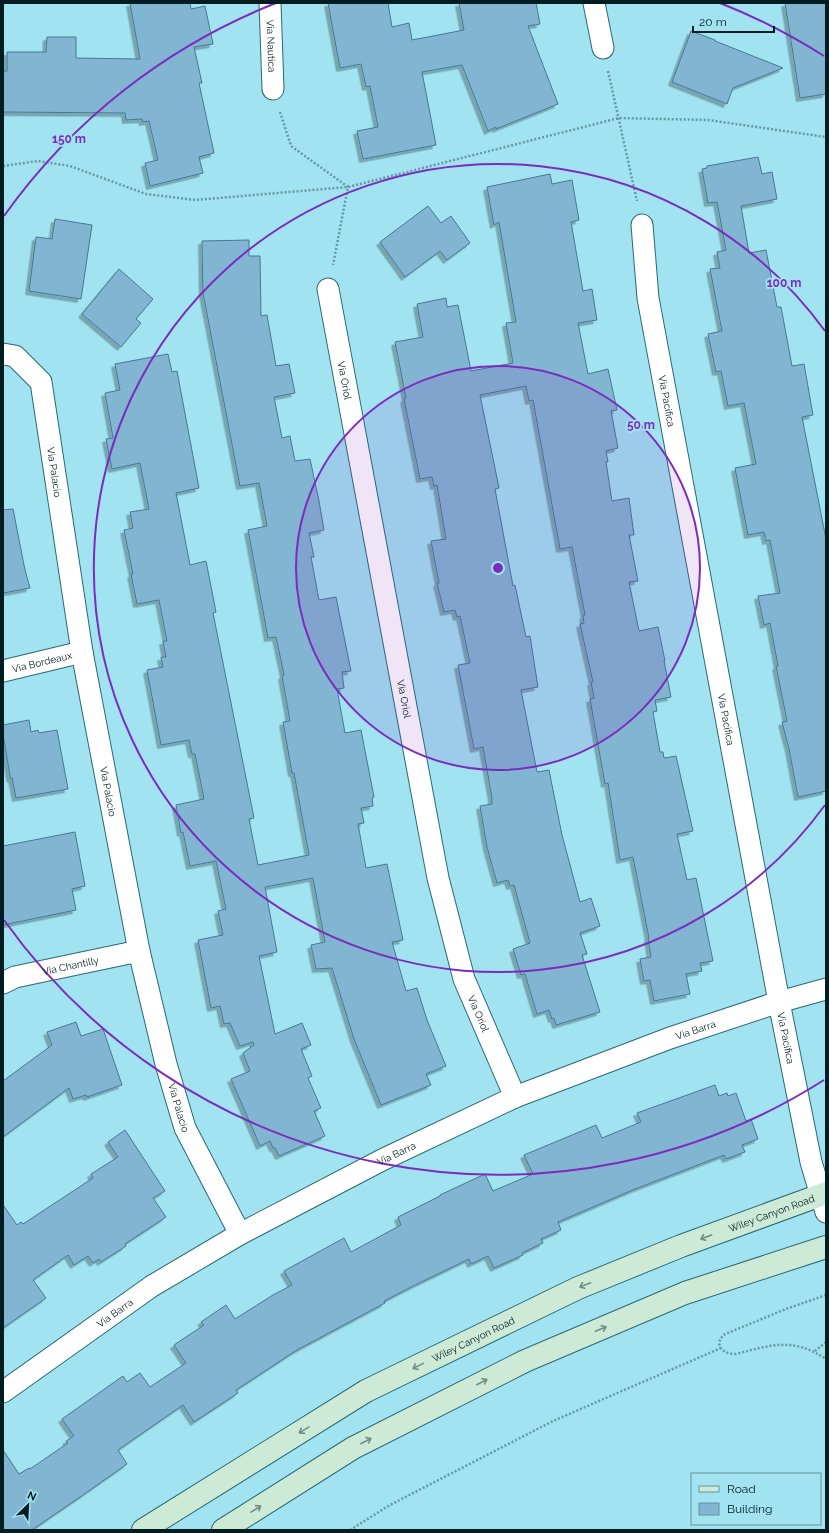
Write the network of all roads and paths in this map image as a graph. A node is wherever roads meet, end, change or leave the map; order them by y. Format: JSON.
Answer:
{"nodes":[{"id":1,"x":270,"y":3,"type":"edge"},
{"id":2,"x":594,"y":3,"type":"edge"},
{"id":3,"x":603,"y":48,"type":"joint"},
{"id":4,"x":272,"y":89,"type":"joint"},
{"id":5,"x":619,"y":118,"type":"junction"},
{"id":6,"x":826,"y":137,"type":"edge"},
{"id":7,"x":3,"y":166,"type":"edge"},
{"id":8,"x":348,"y":187,"type":"junction"},
{"id":9,"x":642,"y":225,"type":"joint"},
{"id":10,"x":328,"y":290,"type":"joint"},
{"id":11,"x":3,"y":354,"type":"edge"},
{"id":12,"x":82,"y":652,"type":"junction"},
{"id":13,"x":3,"y":671,"type":"edge"},
{"id":14,"x":139,"y":951,"type":"junction"},
{"id":15,"x":3,"y":983,"type":"edge"},
{"id":16,"x":826,"y":989,"type":"edge"},
{"id":17,"x":779,"y":1002,"type":"junction"},
{"id":18,"x":515,"y":1097,"type":"junction"},
{"id":19,"x":824,"y":1200,"type":"edge"},
{"id":20,"x":240,"y":1234,"type":"junction"},
{"id":21,"x":826,"y":1247,"type":"edge"},
{"id":22,"x":826,"y":1295,"type":"edge"},
{"id":23,"x":826,"y":1342,"type":"edge"},
{"id":24,"x":721,"y":1348,"type":"junction"},
{"id":25,"x":815,"y":1351,"type":"junction"},
{"id":26,"x":826,"y":1359,"type":"edge"},
{"id":27,"x":3,"y":1392,"type":"edge"},
{"id":28,"x":147,"y":1529,"type":"edge"},
{"id":29,"x":223,"y":1530,"type":"edge"},
{"id":30,"x":350,"y":1530,"type":"edge"}],
"edges":[{"from":1,"to":4,"type":"street","name":"Via Nautica"},
{"from":2,"to":3,"type":"street"},
{"from":3,"to":5,"type":"path"},
{"from":4,"to":8,"type":"path"},
{"from":5,"to":6,"type":"path"},
{"from":5,"to":8,"type":"path"},
{"from":5,"to":9,"type":"path"},
{"from":7,"to":8,"type":"path"},
{"from":8,"to":10,"type":"path"},
{"from":9,"to":17,"type":"street","name":"Via Pacifica"},
{"from":10,"to":18,"type":"street","name":"Via Oriol"},
{"from":11,"to":12,"type":"street","name":"Via Palacio"},
{"from":12,"to":13,"type":"street","name":"Via Bordeaux"},
{"from":12,"to":14,"type":"street","name":"Via Palacio"},
{"from":14,"to":15,"type":"street","name":"Via Chantilly"},
{"from":14,"to":20,"type":"street","name":"Via Palacio"},
{"from":16,"to":17,"type":"street","name":"Via Barra"},
{"from":17,"to":18,"type":"street","name":"Via Barra"},
{"from":17,"to":19,"type":"street","name":"Via Pacifica"},
{"from":18,"to":20,"type":"street","name":"Via Barra"},
{"from":19,"to":28,"type":"main road","name":"Wiley Canyon Road","one_way":true},
{"from":20,"to":27,"type":"street","name":"Via Barra"},
{"from":29,"to":21,"type":"main road","one_way":true},
{"from":22,"to":24,"type":"path"},
{"from":23,"to":25,"type":"path"},
{"from":24,"to":25,"type":"path"},
{"from":24,"to":30,"type":"path"},
{"from":25,"to":26,"type":"path"}]}
